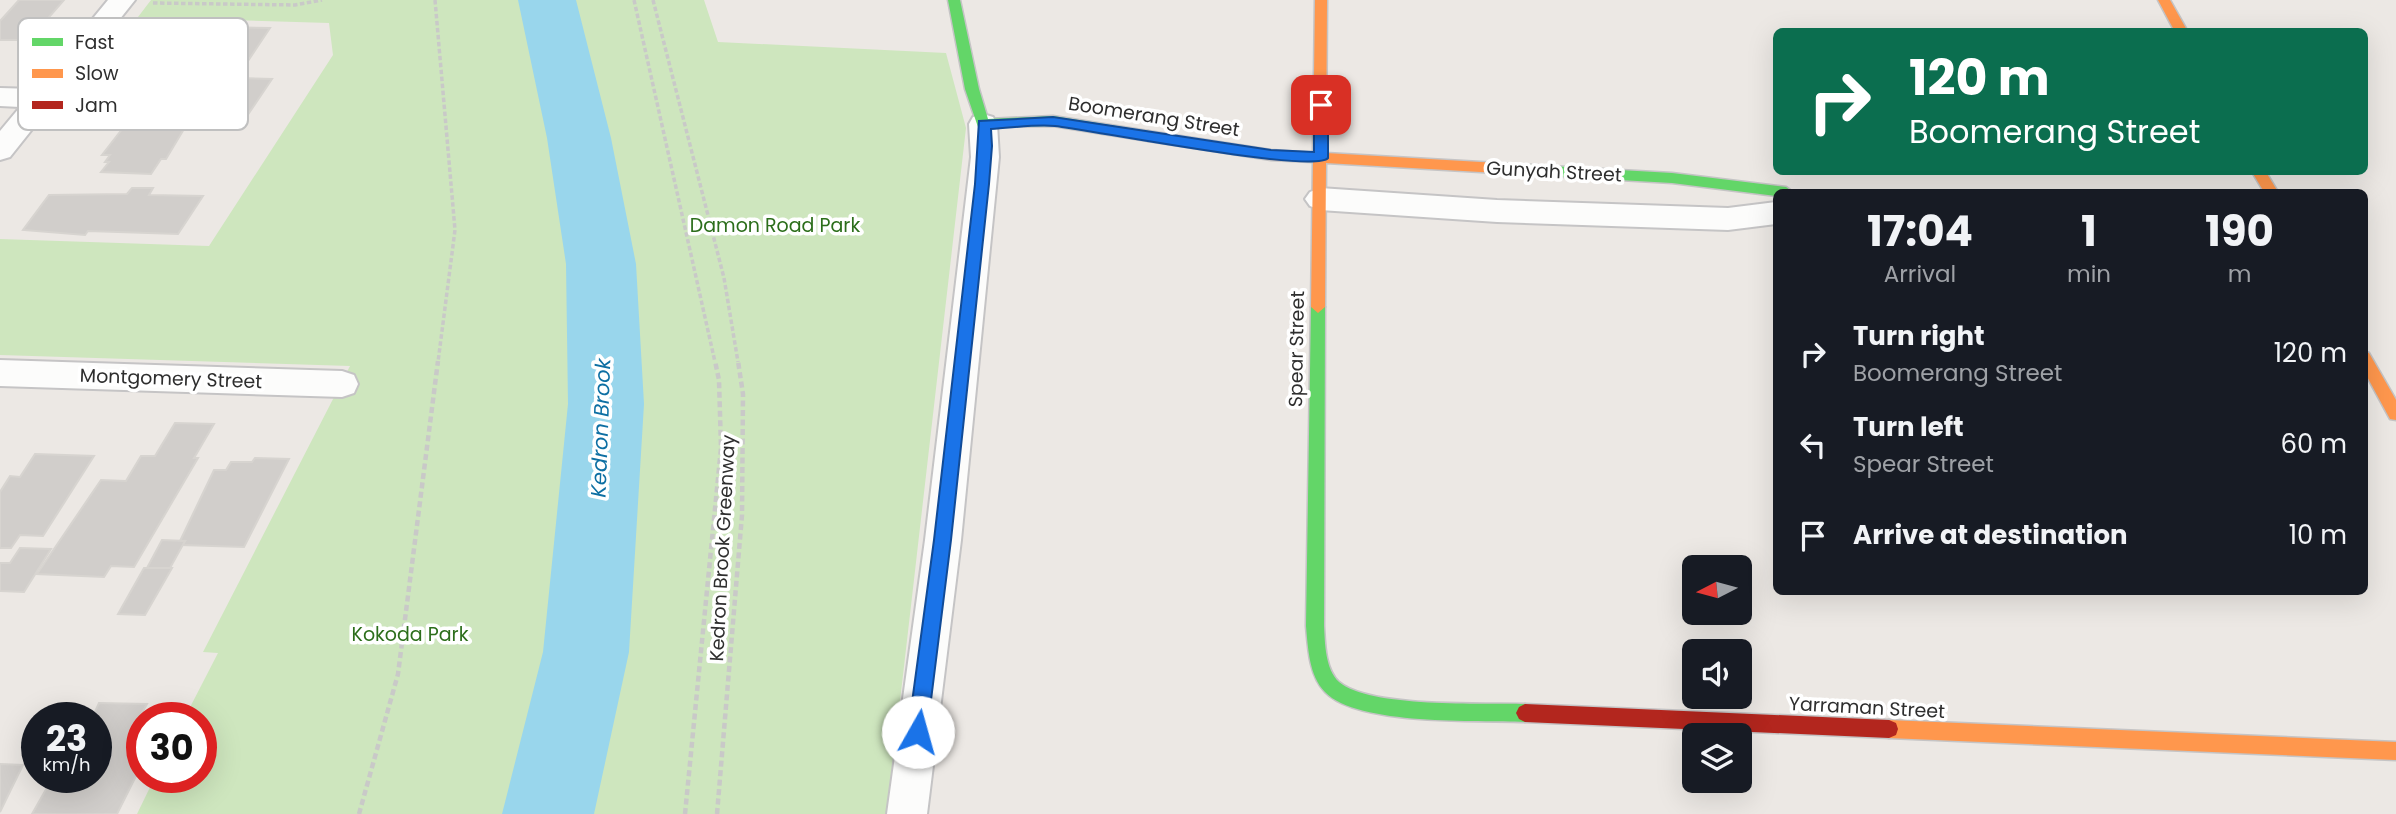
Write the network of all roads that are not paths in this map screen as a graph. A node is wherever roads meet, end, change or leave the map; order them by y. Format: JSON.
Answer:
{"nodes":[{"id":1,"x":954,"y":0,"type":"edge"},
{"id":2,"x":1321,"y":0,"type":"edge"},
{"id":3,"x":2164,"y":0,"type":"edge"},
{"id":4,"x":122,"y":1,"type":"edge"},
{"id":5,"x":108,"y":18,"type":"edge"},
{"id":6,"x":2180,"y":28,"type":"edge"},
{"id":7,"x":0,"y":97,"type":"edge"},
{"id":8,"x":18,"y":97,"type":"edge"},
{"id":9,"x":984,"y":124,"type":"junction"},
{"id":10,"x":18,"y":127,"type":"edge"},
{"id":11,"x":0,"y":150,"type":"edge"},
{"id":12,"x":1321,"y":158,"type":"junction"},
{"id":13,"x":1773,"y":190,"type":"edge"},
{"id":14,"x":1320,"y":200,"type":"junction"},
{"id":15,"x":1773,"y":214,"type":"edge"},
{"id":16,"x":2377,"y":367,"type":"edge"},
{"id":17,"x":0,"y":373,"type":"edge"},
{"id":18,"x":342,"y":383,"type":"dead end"},
{"id":19,"x":2396,"y":414,"type":"edge"},
{"id":20,"x":1338,"y":694,"type":"joint"},
{"id":21,"x":2396,"y":751,"type":"edge"},
{"id":22,"x":907,"y":814,"type":"edge"}],
"edges":[{"from":1,"to":9,"type":"street"},
{"from":2,"to":12,"type":"street","name":"Spear Street"},
{"from":3,"to":6,"type":"street"},
{"from":4,"to":5,"type":"street"},
{"from":7,"to":8,"type":"street"},
{"from":9,"to":12,"type":"street","name":"Boomerang Street"},
{"from":9,"to":22,"type":"street"},
{"from":10,"to":11,"type":"street"},
{"from":12,"to":13,"type":"street","name":"Gunyah Street"},
{"from":12,"to":14,"type":"street","name":"Spear Street"},
{"from":14,"to":15,"type":"street"},
{"from":14,"to":20,"type":"street","name":"Spear Street"},
{"from":16,"to":19,"type":"street"},
{"from":17,"to":18,"type":"street","name":"Montgomery Street"},
{"from":20,"to":21,"type":"street","name":"Yarraman Street"}]}
